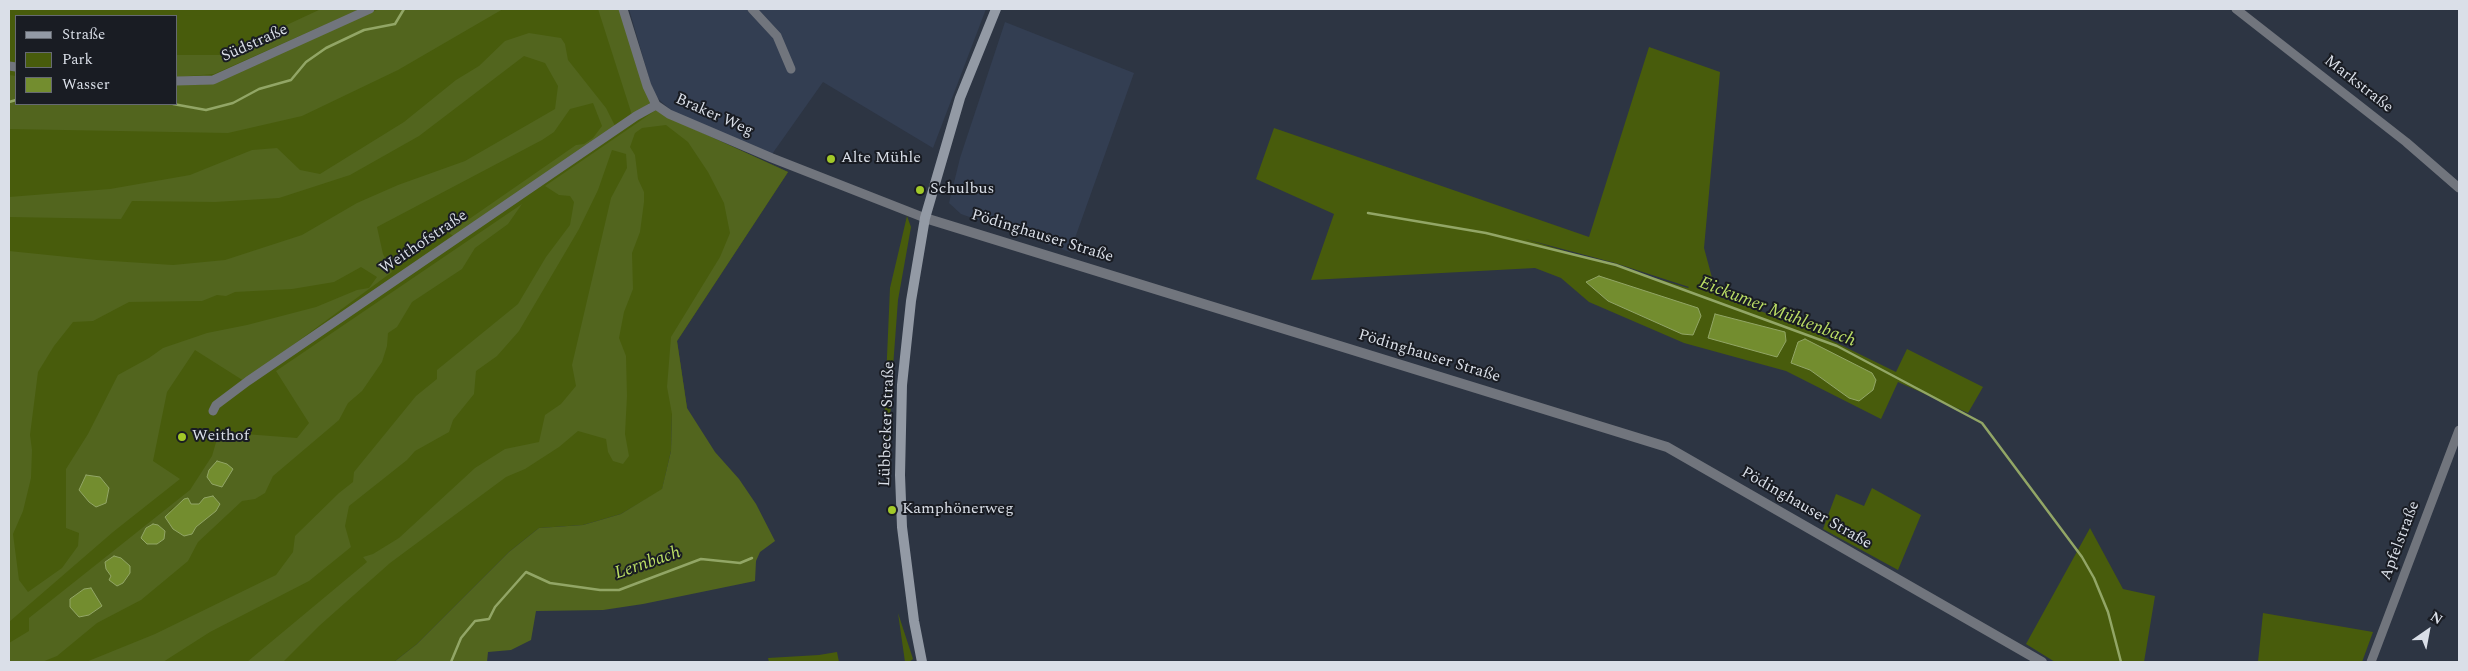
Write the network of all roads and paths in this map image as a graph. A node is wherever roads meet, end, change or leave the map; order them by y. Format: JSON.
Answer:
{"nodes":[{"id":1,"x":370,"y":9,"type":"edge"},
{"id":2,"x":623,"y":9,"type":"edge"},
{"id":3,"x":752,"y":9,"type":"edge"},
{"id":4,"x":996,"y":9,"type":"edge"},
{"id":5,"x":2236,"y":9,"type":"edge"},
{"id":6,"x":791,"y":69,"type":"dead end"},
{"id":7,"x":178,"y":81,"type":"edge"},
{"id":8,"x":656,"y":105,"type":"junction"},
{"id":9,"x":772,"y":158,"type":"joint"},
{"id":10,"x":2459,"y":188,"type":"edge"},
{"id":11,"x":925,"y":218,"type":"junction"},
{"id":12,"x":213,"y":410,"type":"dead end"},
{"id":13,"x":2459,"y":430,"type":"edge"},
{"id":14,"x":922,"y":662,"type":"edge"},
{"id":15,"x":2042,"y":662,"type":"edge"},
{"id":16,"x":2371,"y":662,"type":"edge"}],
"edges":[{"from":1,"to":7,"type":"street","name":"Südstraße"},
{"from":2,"to":8,"type":"street","name":"Braker Weg"},
{"from":3,"to":6,"type":"street"},
{"from":4,"to":11,"type":"main road","name":"Lübbecker Straße"},
{"from":5,"to":10,"type":"street","name":"Markstraße"},
{"from":8,"to":9,"type":"street","name":"Braker Weg"},
{"from":8,"to":12,"type":"street","name":"Weithofstraße"},
{"from":9,"to":11,"type":"street","name":"Pödinghauser Straße"},
{"from":11,"to":14,"type":"main road","name":"Lübbecker Straße"},
{"from":11,"to":15,"type":"street","name":"Pödinghauser Straße"},
{"from":13,"to":16,"type":"street","name":"Apfelstraße"}]}
